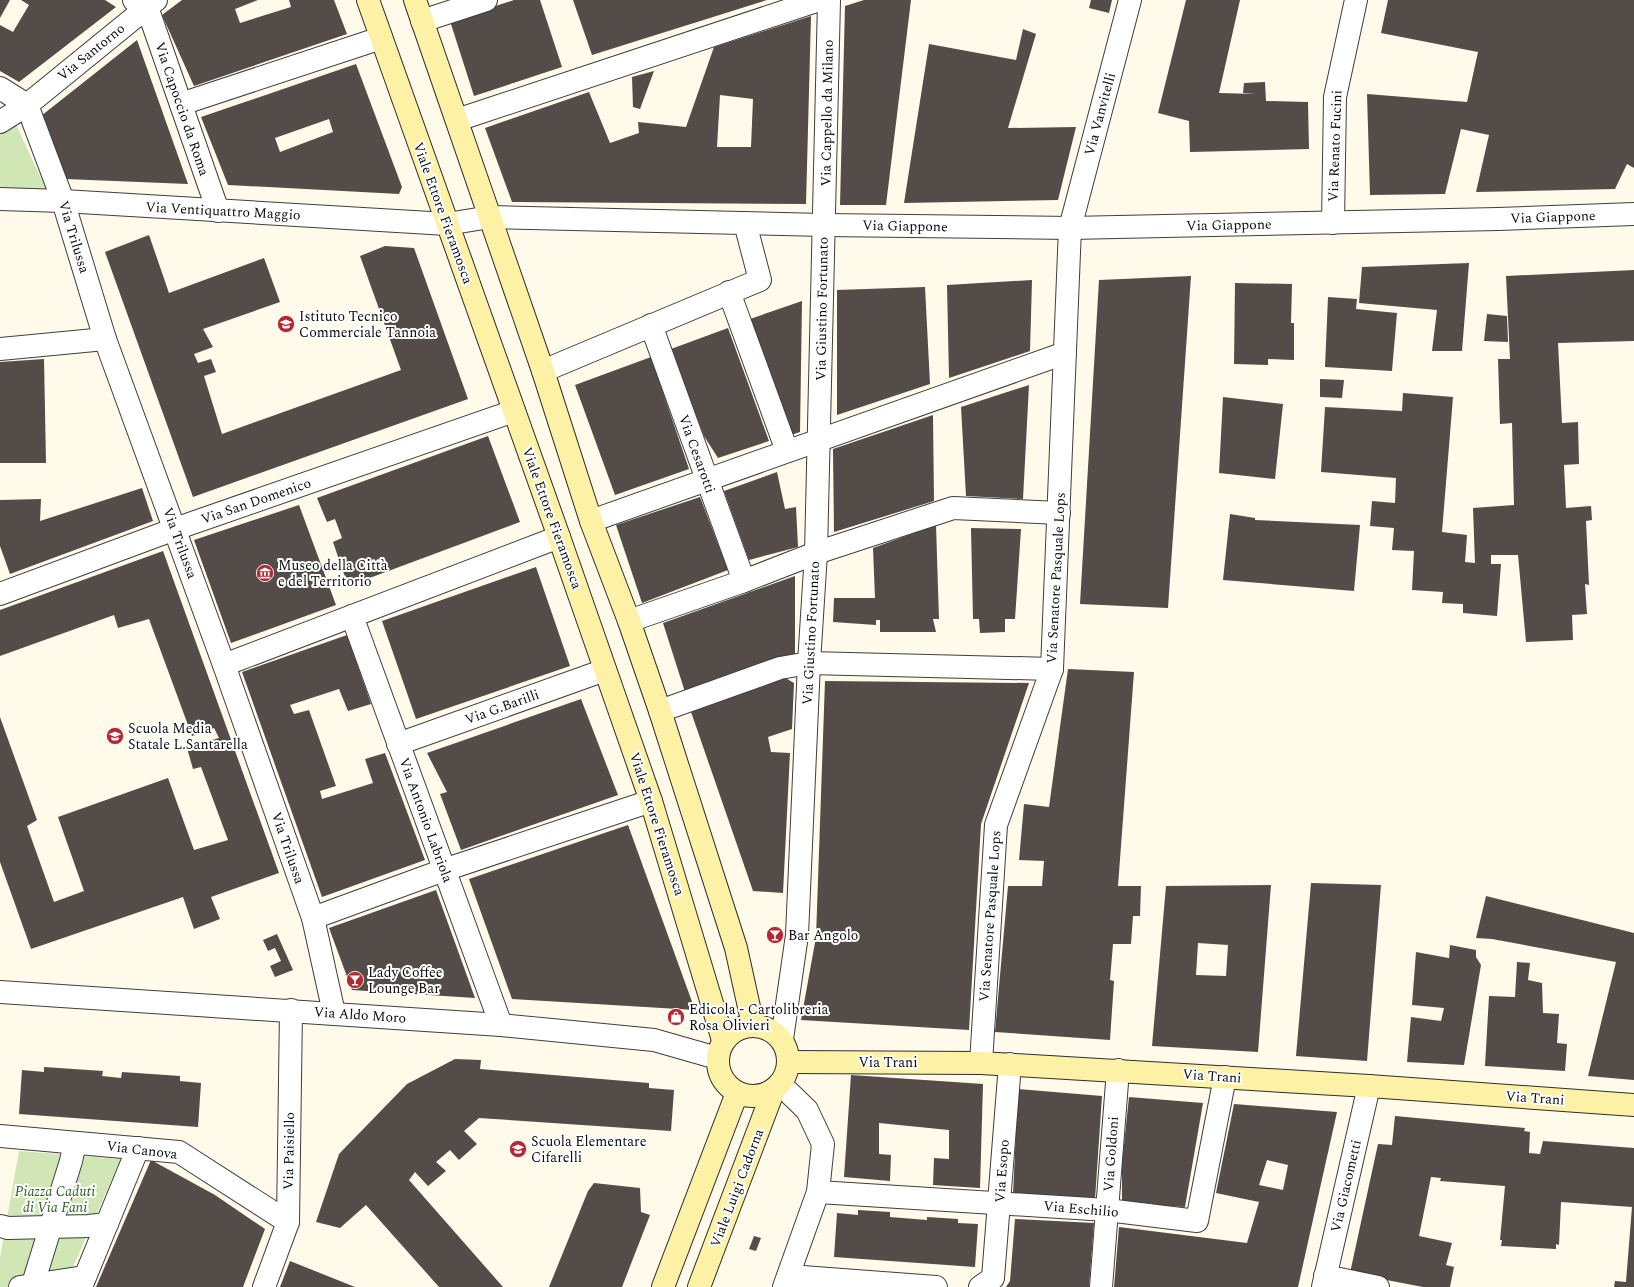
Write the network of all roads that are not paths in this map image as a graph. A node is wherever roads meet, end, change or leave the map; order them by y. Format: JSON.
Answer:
{"nodes":[{"id":1,"x":368,"y":0,"type":"edge"},
{"id":2,"x":414,"y":0,"type":"edge"},
{"id":3,"x":486,"y":0,"type":"edge"},
{"id":4,"x":819,"y":0,"type":"edge"},
{"id":5,"x":829,"y":0,"type":"edge"},
{"id":6,"x":1130,"y":0,"type":"edge"},
{"id":7,"x":1356,"y":0,"type":"edge"},
{"id":8,"x":146,"y":2,"type":"edge"},
{"id":9,"x":422,"y":21,"type":"junction"},
{"id":10,"x":381,"y":38,"type":"junction"},
{"id":11,"x":0,"y":88,"type":"edge"},
{"id":12,"x":181,"y":104,"type":"junction"},
{"id":13,"x":27,"y":105,"type":"junction"},
{"id":14,"x":457,"y":120,"type":"junction"},
{"id":15,"x":0,"y":122,"type":"edge"},
{"id":16,"x":56,"y":197,"type":"junction"},
{"id":17,"x":0,"y":199,"type":"edge"},
{"id":18,"x":218,"y":211,"type":"junction"},
{"id":19,"x":1634,"y":214,"type":"edge"},
{"id":20,"x":490,"y":217,"type":"junction"},
{"id":21,"x":745,"y":222,"type":"junction"},
{"id":22,"x":1333,"y":222,"type":"junction"},
{"id":23,"x":447,"y":224,"type":"junction"},
{"id":24,"x":824,"y":225,"type":"junction"},
{"id":25,"x":1070,"y":228,"type":"junction"},
{"id":26,"x":729,"y":292,"type":"junction"},
{"id":27,"x":651,"y":325,"type":"junction"},
{"id":28,"x":105,"y":339,"type":"junction"},
{"id":29,"x":0,"y":349,"type":"edge"},
{"id":30,"x":1065,"y":353,"type":"junction"},
{"id":31,"x":543,"y":371,"type":"junction"},
{"id":32,"x":514,"y":411,"type":"junction"},
{"id":33,"x":820,"y":439,"type":"junction"},
{"id":34,"x":787,"y":451,"type":"junction"},
{"id":35,"x":706,"y":481,"type":"junction"},
{"id":36,"x":1059,"y":513,"type":"junction"},
{"id":37,"x":591,"y":521,"type":"junction"},
{"id":38,"x":175,"y":529,"type":"junction"},
{"id":39,"x":559,"y":537,"type":"junction"},
{"id":40,"x":816,"y":553,"type":"junction"},
{"id":41,"x":744,"y":581,"type":"junction"},
{"id":42,"x":0,"y":594,"type":"edge"},
{"id":43,"x":352,"y":616,"type":"junction"},
{"id":44,"x":629,"y":622,"type":"junction"},
{"id":45,"x":809,"y":663,"type":"junction"},
{"id":46,"x":224,"y":665,"type":"junction"},
{"id":47,"x":1052,"y":669,"type":"junction"},
{"id":48,"x":606,"y":670,"type":"junction"},
{"id":49,"x":660,"y":711,"type":"junction"},
{"id":50,"x":398,"y":744,"type":"junction"},
{"id":51,"x":651,"y":801,"type":"junction"},
{"id":52,"x":444,"y":870,"type":"junction"},
{"id":53,"x":313,"y":918,"type":"junction"},
{"id":54,"x":0,"y":992,"type":"edge"},
{"id":55,"x":291,"y":1010,"type":"junction"},
{"id":56,"x":334,"y":1013,"type":"junction"},
{"id":57,"x":501,"y":1024,"type":"junction"},
{"id":58,"x":753,"y":1025,"type":"junction"},
{"id":59,"x":782,"y":1039,"type":"junction"},
{"id":60,"x":720,"y":1049,"type":"junction"},
{"id":61,"x":789,"y":1062,"type":"junction"},
{"id":62,"x":981,"y":1063,"type":"junction"},
{"id":63,"x":1010,"y":1064,"type":"junction"},
{"id":64,"x":1118,"y":1070,"type":"junction"},
{"id":65,"x":1225,"y":1077,"type":"junction"},
{"id":66,"x":1369,"y":1086,"type":"junction"},
{"id":67,"x":777,"y":1087,"type":"junction"},
{"id":68,"x":737,"y":1093,"type":"junction"},
{"id":69,"x":1634,"y":1105,"type":"edge"},
{"id":70,"x":0,"y":1136,"type":"edge"},
{"id":71,"x":74,"y":1143,"type":"junction"},
{"id":72,"x":138,"y":1148,"type":"junction"},
{"id":73,"x":818,"y":1192,"type":"junction"},
{"id":74,"x":999,"y":1203,"type":"junction"},
{"id":75,"x":1107,"y":1210,"type":"junction"},
{"id":76,"x":288,"y":1222,"type":"junction"},
{"id":77,"x":107,"y":1224,"type":"junction"},
{"id":78,"x":0,"y":1226,"type":"edge"},
{"id":79,"x":51,"y":1227,"type":"junction"},
{"id":80,"x":786,"y":1281,"type":"edge"},
{"id":81,"x":83,"y":1282,"type":"edge"},
{"id":82,"x":986,"y":1282,"type":"edge"},
{"id":83,"x":1324,"y":1282,"type":"edge"},
{"id":84,"x":28,"y":1286,"type":"edge"},
{"id":85,"x":264,"y":1287,"type":"edge"},
{"id":86,"x":663,"y":1287,"type":"edge"},
{"id":87,"x":699,"y":1287,"type":"edge"},
{"id":88,"x":936,"y":1287,"type":"edge"},
{"id":89,"x":1101,"y":1287,"type":"edge"},
{"id":90,"x":1378,"y":1287,"type":"edge"}],
"edges":[{"from":1,"to":10,"type":"main road","name":"Viale Ettore Fieramosca"},
{"from":2,"to":9,"type":"main road"},
{"from":3,"to":9,"type":"street"},
{"from":4,"to":14,"type":"street"},
{"from":5,"to":24,"type":"street","name":"Via Cappello da Milano"},
{"from":6,"to":25,"type":"street","name":"Via Vanvitelli"},
{"from":7,"to":22,"type":"street","name":"Via Renato Fucini"},
{"from":8,"to":12,"type":"street","name":"Via Capoccio da Roma"},
{"from":8,"to":13,"type":"street","name":"Via Santorno"},
{"from":9,"to":14,"type":"main road"},
{"from":10,"to":12,"type":"street"},
{"from":10,"to":23,"type":"main road","name":"Viale Ettore Fieramosca"},
{"from":11,"to":13,"type":"street"},
{"from":12,"to":18,"type":"street","name":"Via Capoccio da Roma"},
{"from":13,"to":15,"type":"street","name":"Via Santorno"},
{"from":13,"to":16,"type":"street","name":"Via Trilussa"},
{"from":14,"to":20,"type":"main road"},
{"from":16,"to":17,"type":"street","name":"Via Ventiquattro Maggio"},
{"from":16,"to":18,"type":"street","name":"Via Ventiquattro Maggio"},
{"from":16,"to":28,"type":"street","name":"Via Trilussa"},
{"from":18,"to":23,"type":"street","name":"Via Ventiquattro Maggio"},
{"from":19,"to":22,"type":"street","name":"Via Giappone"},
{"from":20,"to":21,"type":"street","name":"Via Ventiquattro Maggio"},
{"from":20,"to":23,"type":"street","name":"Via Ventiquattro Maggio"},
{"from":20,"to":31,"type":"main road"},
{"from":21,"to":24,"type":"street","name":"Via Giappone"},
{"from":21,"to":26,"type":"street"},
{"from":22,"to":25,"type":"street","name":"Via Giappone"},
{"from":23,"to":32,"type":"main road","name":"Viale Ettore Fieramosca"},
{"from":24,"to":25,"type":"street","name":"Via Giappone"},
{"from":24,"to":33,"type":"street","name":"Via Giustino Fortunato"},
{"from":25,"to":30,"type":"street","name":"Via Senatore Pasquale Lops"},
{"from":26,"to":27,"type":"street"},
{"from":26,"to":34,"type":"street"},
{"from":27,"to":31,"type":"street"},
{"from":27,"to":35,"type":"street","name":"Via Cesarotti"},
{"from":28,"to":29,"type":"street"},
{"from":28,"to":38,"type":"street","name":"Via Trilussa"},
{"from":30,"to":33,"type":"street"},
{"from":30,"to":36,"type":"street","name":"Via Senatore Pasquale Lops"},
{"from":31,"to":37,"type":"main road"},
{"from":32,"to":38,"type":"street","name":"Via San Domenico"},
{"from":32,"to":39,"type":"main road","name":"Viale Ettore Fieramosca"},
{"from":33,"to":34,"type":"street"},
{"from":33,"to":40,"type":"street","name":"Via Giustino Fortunato"},
{"from":34,"to":35,"type":"street"},
{"from":35,"to":37,"type":"street"},
{"from":35,"to":41,"type":"street","name":"Via Cesarotti"},
{"from":36,"to":40,"type":"street"},
{"from":36,"to":47,"type":"street","name":"Via Senatore Pasquale Lops"},
{"from":37,"to":44,"type":"main road"},
{"from":38,"to":42,"type":"street","name":"Via San Domenico"},
{"from":38,"to":46,"type":"street","name":"Via Trilussa"},
{"from":39,"to":43,"type":"street"},
{"from":39,"to":48,"type":"main road","name":"Viale Ettore Fieramosca"},
{"from":40,"to":41,"type":"street"},
{"from":40,"to":45,"type":"street","name":"Via Giustino Fortunato"},
{"from":41,"to":44,"type":"street"},
{"from":43,"to":46,"type":"street"},
{"from":43,"to":50,"type":"street","name":"Via Antonio Labriola"},
{"from":44,"to":49,"type":"main road"},
{"from":45,"to":47,"type":"street"},
{"from":45,"to":49,"type":"street"},
{"from":45,"to":59,"type":"street","name":"Via Giustino Fortunato"},
{"from":46,"to":53,"type":"street","name":"Via Trilussa"},
{"from":47,"to":62,"type":"street","name":"Via Senatore Pasquale Lops"},
{"from":48,"to":50,"type":"street","name":"Via G.Barilli"},
{"from":48,"to":51,"type":"main road","name":"Viale Ettore Fieramosca"},
{"from":49,"to":58,"type":"main road"},
{"from":50,"to":52,"type":"street","name":"Via Antonio Labriola"},
{"from":51,"to":52,"type":"street"},
{"from":51,"to":60,"type":"main road","name":"Viale Ettore Fieramosca"},
{"from":52,"to":53,"type":"street"},
{"from":52,"to":57,"type":"street","name":"Via Antonio Labriola"},
{"from":53,"to":56,"type":"street","name":"Via Trilussa"},
{"from":54,"to":55,"type":"street","name":"Via Aldo Moro"},
{"from":55,"to":56,"type":"street","name":"Via Aldo Moro"},
{"from":55,"to":76,"type":"street","name":"Via Paisiello"},
{"from":56,"to":57,"type":"street","name":"Via Aldo Moro"},
{"from":57,"to":60,"type":"street","name":"Via Aldo Moro"},
{"from":58,"to":59,"type":"main road"},
{"from":58,"to":60,"type":"main road"},
{"from":59,"to":61,"type":"main road"},
{"from":60,"to":68,"type":"main road"},
{"from":61,"to":62,"type":"main road","name":"Via Trani"},
{"from":61,"to":67,"type":"main road","name":"Viale Luigi Cadorna"},
{"from":62,"to":63,"type":"main road","name":"Via Trani"},
{"from":63,"to":64,"type":"main road","name":"Via Trani"},
{"from":63,"to":74,"type":"street","name":"Via Esopo"},
{"from":64,"to":65,"type":"main road","name":"Via Trani"},
{"from":64,"to":75,"type":"street","name":"Via Goldoni"},
{"from":65,"to":66,"type":"main road","name":"Via Trani"},
{"from":65,"to":75,"type":"street","name":"Via Eschilio"},
{"from":66,"to":69,"type":"main road","name":"Via Trani"},
{"from":66,"to":83,"type":"street","name":"Via Giacometti"},
{"from":67,"to":68,"type":"main road"},
{"from":67,"to":73,"type":"street"},
{"from":67,"to":87,"type":"main road","name":"Viale Luigi Cadorna"},
{"from":68,"to":86,"type":"main road"},
{"from":70,"to":71,"type":"street","name":"Via Canova"},
{"from":71,"to":72,"type":"street","name":"Via Canova"},
{"from":71,"to":79,"type":"street"},
{"from":72,"to":76,"type":"street","name":"Via Canova"},
{"from":72,"to":77,"type":"street"},
{"from":73,"to":74,"type":"street","name":"Via Eschilio"},
{"from":73,"to":80,"type":"street"},
{"from":74,"to":75,"type":"street","name":"Via Eschilio"},
{"from":74,"to":82,"type":"street","name":"Via Esopo"},
{"from":75,"to":89,"type":"street","name":"Via Goldoni"},
{"from":76,"to":85,"type":"street","name":"Via Paisiello"},
{"from":77,"to":79,"type":"street"},
{"from":77,"to":81,"type":"street"},
{"from":78,"to":79,"type":"street"},
{"from":79,"to":84,"type":"street"},
{"from":80,"to":88,"type":"street"},
{"from":81,"to":84,"type":"street"},
{"from":83,"to":90,"type":"street"}]}
